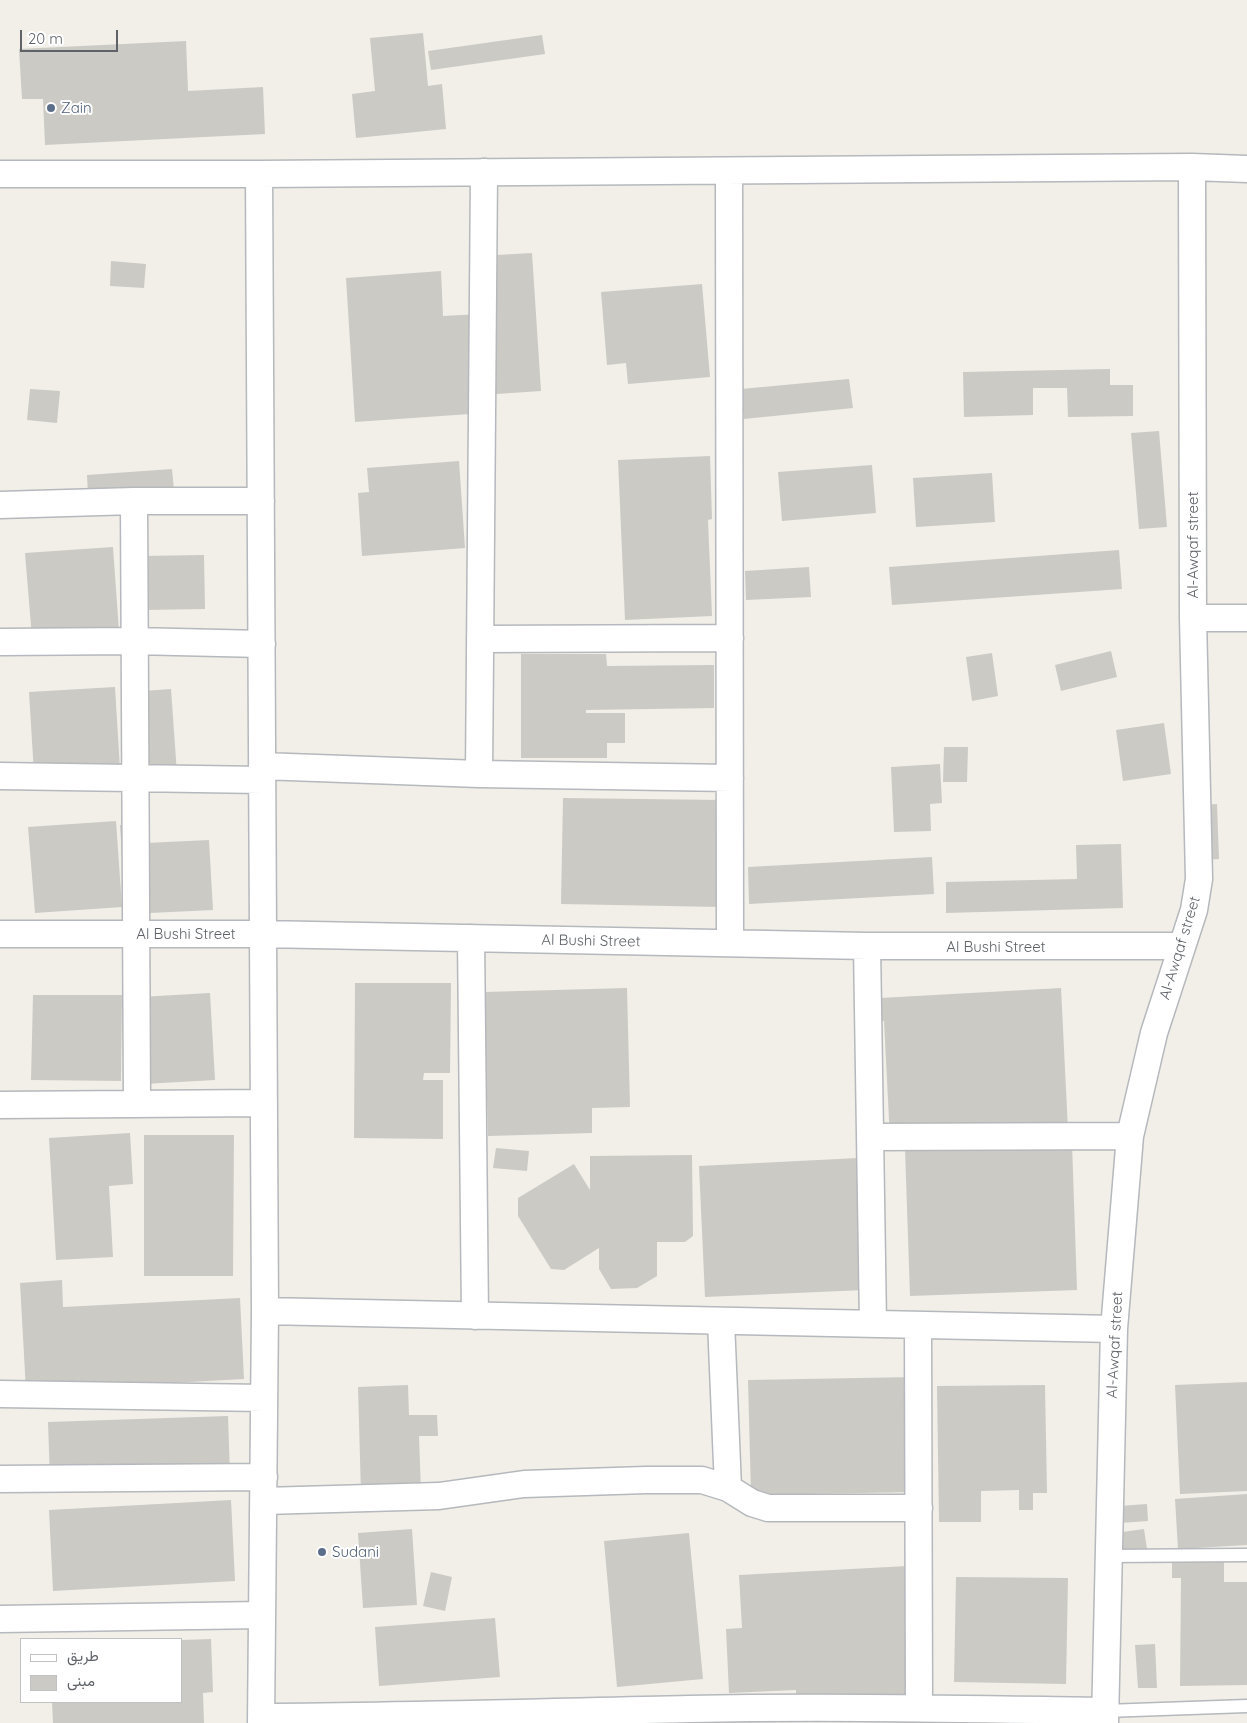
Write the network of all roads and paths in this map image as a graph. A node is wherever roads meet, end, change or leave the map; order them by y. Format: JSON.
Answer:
{"nodes":[{"id":1,"x":1192,"y":167,"type":"junction"},
{"id":2,"x":1247,"y":169,"type":"edge"},
{"id":3,"x":729,"y":171,"type":"junction"},
{"id":4,"x":484,"y":172,"type":"junction"},
{"id":5,"x":0,"y":174,"type":"edge"},
{"id":6,"x":259,"y":174,"type":"junction"},
{"id":7,"x":134,"y":501,"type":"junction"},
{"id":8,"x":261,"y":501,"type":"junction"},
{"id":9,"x":0,"y":505,"type":"edge"},
{"id":10,"x":1193,"y":618,"type":"junction"},
{"id":11,"x":1247,"y":618,"type":"edge"},
{"id":12,"x":730,"y":638,"type":"junction"},
{"id":13,"x":480,"y":639,"type":"junction"},
{"id":14,"x":134,"y":641,"type":"junction"},
{"id":15,"x":0,"y":642,"type":"edge"},
{"id":16,"x":262,"y":644,"type":"junction"},
{"id":17,"x":262,"y":773,"type":"junction"},
{"id":18,"x":479,"y":774,"type":"junction"},
{"id":19,"x":0,"y":776,"type":"edge"},
{"id":20,"x":136,"y":778,"type":"junction"},
{"id":21,"x":730,"y":778,"type":"junction"},
{"id":22,"x":0,"y":934,"type":"edge"},
{"id":23,"x":138,"y":934,"type":"junction"},
{"id":24,"x":263,"y":934,"type":"junction"},
{"id":25,"x":471,"y":938,"type":"junction"},
{"id":26,"x":730,"y":943,"type":"junction"},
{"id":27,"x":867,"y":946,"type":"junction"},
{"id":28,"x":1182,"y":946,"type":"junction"},
{"id":29,"x":137,"y":1103,"type":"junction"},
{"id":30,"x":264,"y":1103,"type":"junction"},
{"id":31,"x":0,"y":1105,"type":"edge"},
{"id":32,"x":1130,"y":1136,"type":"junction"},
{"id":33,"x":870,"y":1137,"type":"junction"},
{"id":34,"x":265,"y":1311,"type":"junction"},
{"id":35,"x":475,"y":1316,"type":"junction"},
{"id":36,"x":721,"y":1321,"type":"junction"},
{"id":37,"x":873,"y":1324,"type":"junction"},
{"id":38,"x":918,"y":1325,"type":"junction"},
{"id":39,"x":1114,"y":1329,"type":"junction"},
{"id":40,"x":0,"y":1394,"type":"edge"},
{"id":41,"x":264,"y":1398,"type":"junction"},
{"id":42,"x":0,"y":1479,"type":"edge"},
{"id":43,"x":728,"y":1488,"type":"junction"},
{"id":44,"x":264,"y":1489,"type":"junction"},
{"id":45,"x":919,"y":1508,"type":"junction"},
{"id":46,"x":1247,"y":1555,"type":"edge"},
{"id":47,"x":1108,"y":1556,"type":"junction"},
{"id":48,"x":262,"y":1615,"type":"junction"},
{"id":49,"x":0,"y":1618,"type":"edge"},
{"id":50,"x":1247,"y":1706,"type":"edge"},
{"id":51,"x":906,"y":1713,"type":"edge"},
{"id":52,"x":1105,"y":1717,"type":"edge"},
{"id":53,"x":497,"y":1719,"type":"edge"},
{"id":54,"x":261,"y":1720,"type":"edge"}],
"edges":[{"from":1,"to":2,"type":"street"},
{"from":1,"to":3,"type":"street"},
{"from":1,"to":10,"type":"street","name":"Al-Awqaf street"},
{"from":3,"to":4,"type":"street"},
{"from":3,"to":12,"type":"street"},
{"from":4,"to":6,"type":"street"},
{"from":4,"to":13,"type":"street"},
{"from":5,"to":6,"type":"street"},
{"from":6,"to":8,"type":"street"},
{"from":7,"to":8,"type":"street"},
{"from":7,"to":9,"type":"street"},
{"from":7,"to":14,"type":"street"},
{"from":8,"to":16,"type":"street"},
{"from":10,"to":11,"type":"street"},
{"from":10,"to":28,"type":"street","name":"Al-Awqaf street"},
{"from":12,"to":13,"type":"street"},
{"from":12,"to":21,"type":"street"},
{"from":13,"to":18,"type":"street"},
{"from":14,"to":15,"type":"street"},
{"from":14,"to":16,"type":"street"},
{"from":14,"to":20,"type":"street"},
{"from":16,"to":17,"type":"street"},
{"from":17,"to":18,"type":"street"},
{"from":17,"to":20,"type":"street"},
{"from":17,"to":24,"type":"street"},
{"from":18,"to":21,"type":"street"},
{"from":19,"to":20,"type":"street"},
{"from":20,"to":23,"type":"street"},
{"from":21,"to":26,"type":"street"},
{"from":22,"to":23,"type":"street","name":"Al Bushi Street"},
{"from":23,"to":24,"type":"street","name":"Al Bushi Street"},
{"from":23,"to":29,"type":"street"},
{"from":24,"to":25,"type":"street","name":"Al Bushi Street"},
{"from":24,"to":30,"type":"street"},
{"from":25,"to":26,"type":"street","name":"Al Bushi Street"},
{"from":25,"to":35,"type":"street"},
{"from":26,"to":27,"type":"street","name":"Al Bushi Street"},
{"from":27,"to":28,"type":"street","name":"Al Bushi Street"},
{"from":27,"to":33,"type":"street"},
{"from":28,"to":32,"type":"street","name":"Al-Awqaf street"},
{"from":29,"to":30,"type":"street"},
{"from":29,"to":31,"type":"street"},
{"from":30,"to":34,"type":"street"},
{"from":32,"to":33,"type":"street"},
{"from":32,"to":39,"type":"street","name":"Al-Awqaf street"},
{"from":33,"to":37,"type":"street"},
{"from":34,"to":35,"type":"street"},
{"from":34,"to":41,"type":"street"},
{"from":35,"to":36,"type":"street"},
{"from":36,"to":37,"type":"street"},
{"from":36,"to":43,"type":"street"},
{"from":37,"to":38,"type":"street"},
{"from":38,"to":39,"type":"street"},
{"from":38,"to":45,"type":"street"},
{"from":39,"to":47,"type":"street","name":"Al-Awqaf street"},
{"from":40,"to":41,"type":"street"},
{"from":41,"to":44,"type":"street"},
{"from":42,"to":44,"type":"street"},
{"from":43,"to":44,"type":"street"},
{"from":43,"to":45,"type":"street"},
{"from":44,"to":48,"type":"street"},
{"from":45,"to":51,"type":"street"},
{"from":46,"to":47,"type":"lane"},
{"from":47,"to":52,"type":"street","name":"Al-Awqaf street"},
{"from":48,"to":49,"type":"street"},
{"from":48,"to":54,"type":"street"},
{"from":50,"to":52,"type":"lane"},
{"from":51,"to":52,"type":"street"},
{"from":51,"to":53,"type":"street"},
{"from":53,"to":54,"type":"street"}]}
